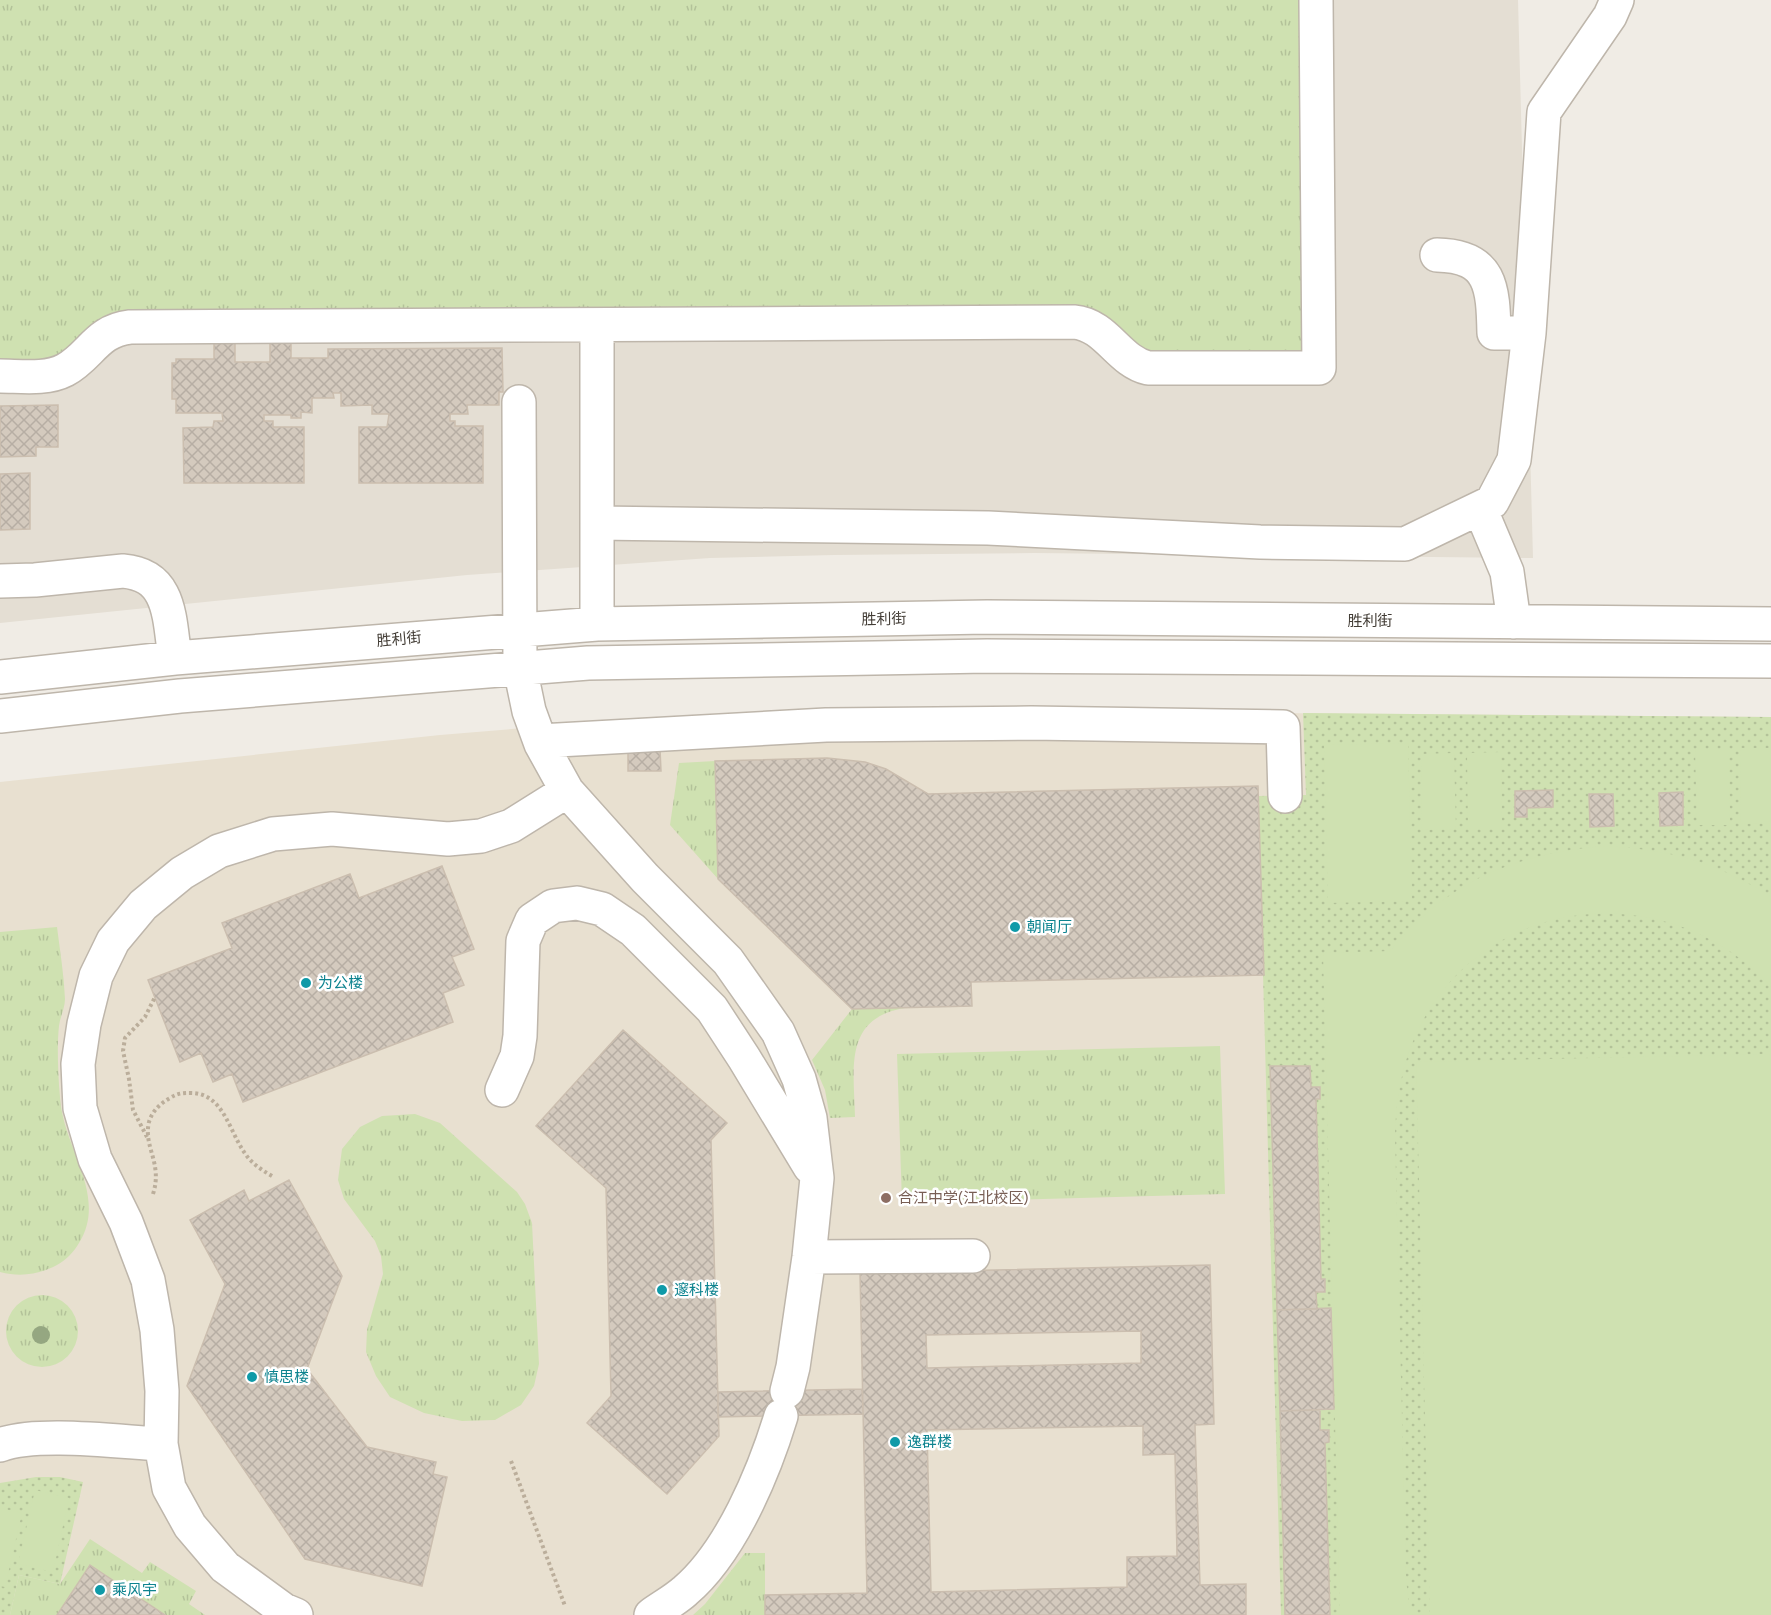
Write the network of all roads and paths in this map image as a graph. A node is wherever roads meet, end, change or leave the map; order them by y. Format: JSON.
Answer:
{"nodes":[{"id":1,"x":1316,"y":0,"type":"edge"},
{"id":2,"x":1617,"y":0,"type":"edge"},
{"id":3,"x":1437,"y":255,"type":"dead end"},
{"id":4,"x":597,"y":325,"type":"junction"},
{"id":5,"x":1529,"y":333,"type":"junction"},
{"id":6,"x":0,"y":376,"type":"edge"},
{"id":7,"x":519,"y":402,"type":"dead end"},
{"id":8,"x":1480,"y":508,"type":"junction"},
{"id":9,"x":597,"y":523,"type":"junction"},
{"id":10,"x":0,"y":581,"type":"edge"},
{"id":11,"x":1514,"y":622,"type":"junction"},
{"id":12,"x":597,"y":624,"type":"junction"},
{"id":13,"x":1771,"y":624,"type":"edge"},
{"id":14,"x":520,"y":629,"type":"junction"},
{"id":15,"x":175,"y":658,"type":"junction"},
{"id":16,"x":1771,"y":661,"type":"edge"},
{"id":17,"x":520,"y":668,"type":"junction"},
{"id":18,"x":0,"y":677,"type":"edge"},
{"id":19,"x":0,"y":716,"type":"edge"},
{"id":20,"x":540,"y":741,"type":"junction"},
{"id":21,"x":567,"y":791,"type":"junction"},
{"id":22,"x":1285,"y":796,"type":"dead end"},
{"id":23,"x":155,"y":997,"type":"dead end"},
{"id":24,"x":502,"y":1090,"type":"dead end"},
{"id":25,"x":148,"y":1138,"type":"junction"},
{"id":26,"x":272,"y":1176,"type":"dead end"},
{"id":27,"x":817,"y":1178,"type":"junction"},
{"id":28,"x":126,"y":1222,"type":"junction"},
{"id":29,"x":974,"y":1256,"type":"dead end"},
{"id":30,"x":809,"y":1257,"type":"junction"},
{"id":31,"x":161,"y":1444,"type":"junction"},
{"id":32,"x":0,"y":1445,"type":"edge"},
{"id":33,"x":511,"y":1461,"type":"dead end"},
{"id":34,"x":565,"y":1606,"type":"dead end"},
{"id":35,"x":296,"y":1615,"type":"edge"},
{"id":36,"x":651,"y":1615,"type":"edge"}],
"edges":[{"from":1,"to":4,"type":"street"},
{"from":2,"to":5,"type":"street"},
{"from":3,"to":5,"type":"street"},
{"from":4,"to":6,"type":"street"},
{"from":4,"to":9,"type":"street"},
{"from":5,"to":8,"type":"street"},
{"from":7,"to":14,"type":"street"},
{"from":8,"to":9,"type":"street"},
{"from":8,"to":11,"type":"street"},
{"from":9,"to":12,"type":"street"},
{"from":10,"to":15,"type":"street"},
{"from":11,"to":12,"type":"street","name":"胜利街"},
{"from":11,"to":13,"type":"street","name":"胜利街"},
{"from":12,"to":14,"type":"street","name":"胜利街"},
{"from":14,"to":15,"type":"street","name":"胜利街"},
{"from":14,"to":17,"type":"street"},
{"from":15,"to":18,"type":"street","name":"胜利街"},
{"from":16,"to":17,"type":"street"},
{"from":17,"to":19,"type":"street"},
{"from":17,"to":20,"type":"street"},
{"from":20,"to":21,"type":"street"},
{"from":20,"to":22,"type":"street"},
{"from":21,"to":27,"type":"street"},
{"from":21,"to":28,"type":"street"},
{"from":23,"to":25,"type":"path"},
{"from":24,"to":27,"type":"street"},
{"from":25,"to":26,"type":"path"},
{"from":25,"to":28,"type":"path"},
{"from":27,"to":30,"type":"street"},
{"from":28,"to":31,"type":"street"},
{"from":29,"to":30,"type":"street"},
{"from":30,"to":36,"type":"street"},
{"from":31,"to":32,"type":"street"},
{"from":31,"to":35,"type":"street"},
{"from":33,"to":34,"type":"path"}]}
